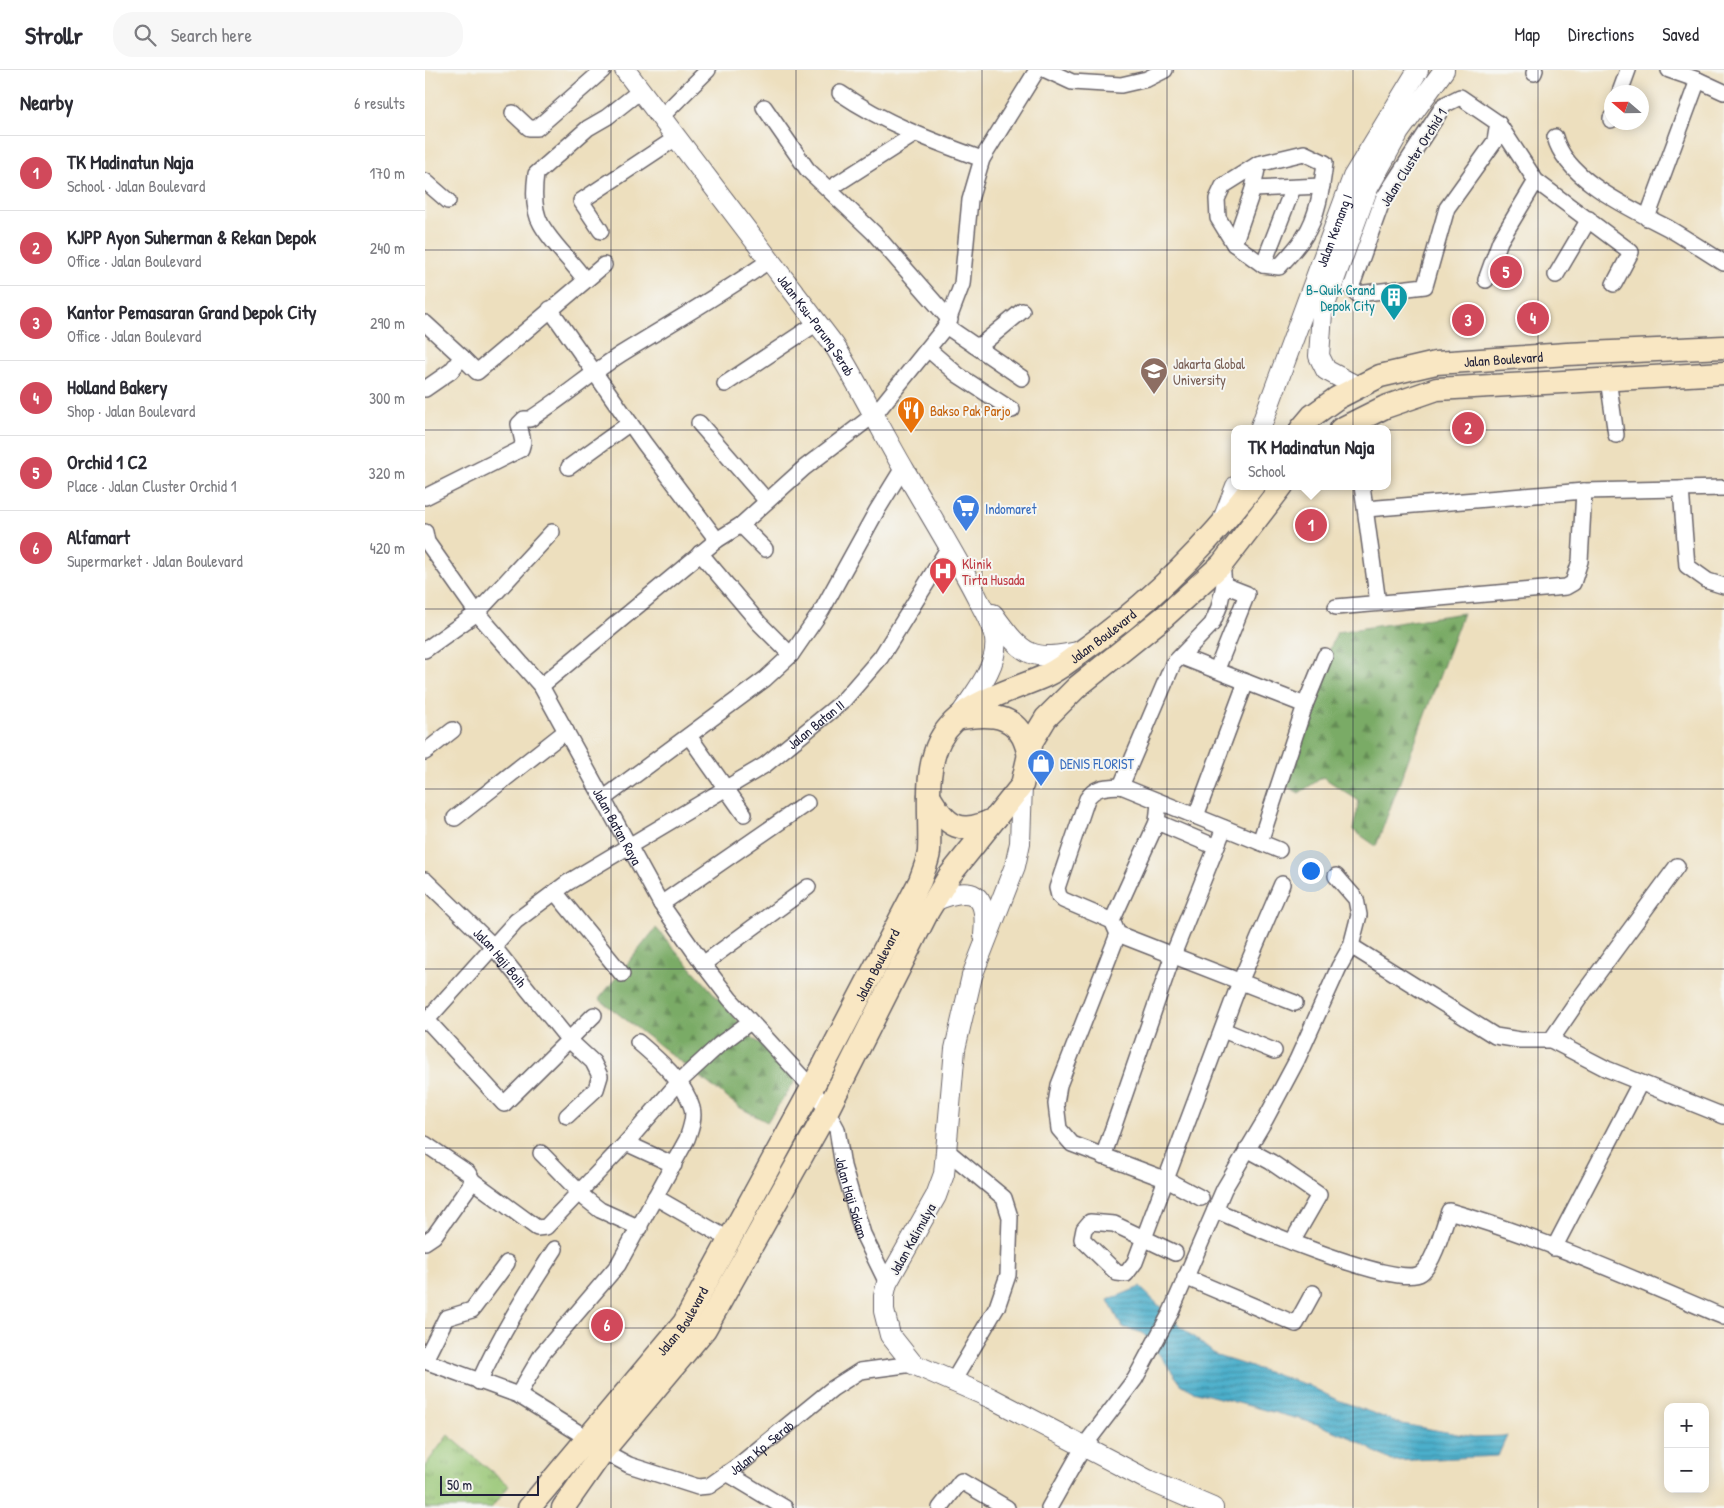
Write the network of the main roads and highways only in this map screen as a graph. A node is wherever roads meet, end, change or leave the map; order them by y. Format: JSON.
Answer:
{"nodes":[{"id":1,"x":1724,"y":347,"type":"edge"},
{"id":2,"x":1724,"y":373,"type":"edge"},
{"id":3,"x":1304,"y":425,"type":"edge"},
{"id":4,"x":1354,"y":425,"type":"edge"},
{"id":5,"x":1250,"y":490,"type":"edge"},
{"id":6,"x":1280,"y":490,"type":"edge"},
{"id":7,"x":958,"y":719,"type":"junction"},
{"id":8,"x":1028,"y":752,"type":"junction"},
{"id":9,"x":929,"y":796,"type":"junction"},
{"id":10,"x":997,"y":817,"type":"junction"},
{"id":11,"x":595,"y":1445,"type":"junction"},
{"id":12,"x":529,"y":1508,"type":"edge"},
{"id":13,"x":563,"y":1508,"type":"edge"}],
"edges":[{"from":1,"to":3,"type":"main road","name":"Jalan Boulevard"},
{"from":2,"to":4,"type":"main road","name":"Jalan Boulevard"},
{"from":5,"to":7,"type":"main road","name":"Jalan Boulevard"},
{"from":6,"to":8,"type":"main road","name":"Jalan Boulevard"},
{"from":7,"to":8,"type":"main road"},
{"from":7,"to":9,"type":"main road","name":"Jalan Boulevard"},
{"from":8,"to":10,"type":"main road","name":"Jalan Boulevard"},
{"from":9,"to":10,"type":"main road"},
{"from":9,"to":11,"type":"main road","name":"Jalan Boulevard"},
{"from":10,"to":11,"type":"main road","name":"Jalan Boulevard"},
{"from":11,"to":12,"type":"main road","name":"Jalan Boulevard"},
{"from":11,"to":13,"type":"main road","name":"Jalan Boulevard"}]}
